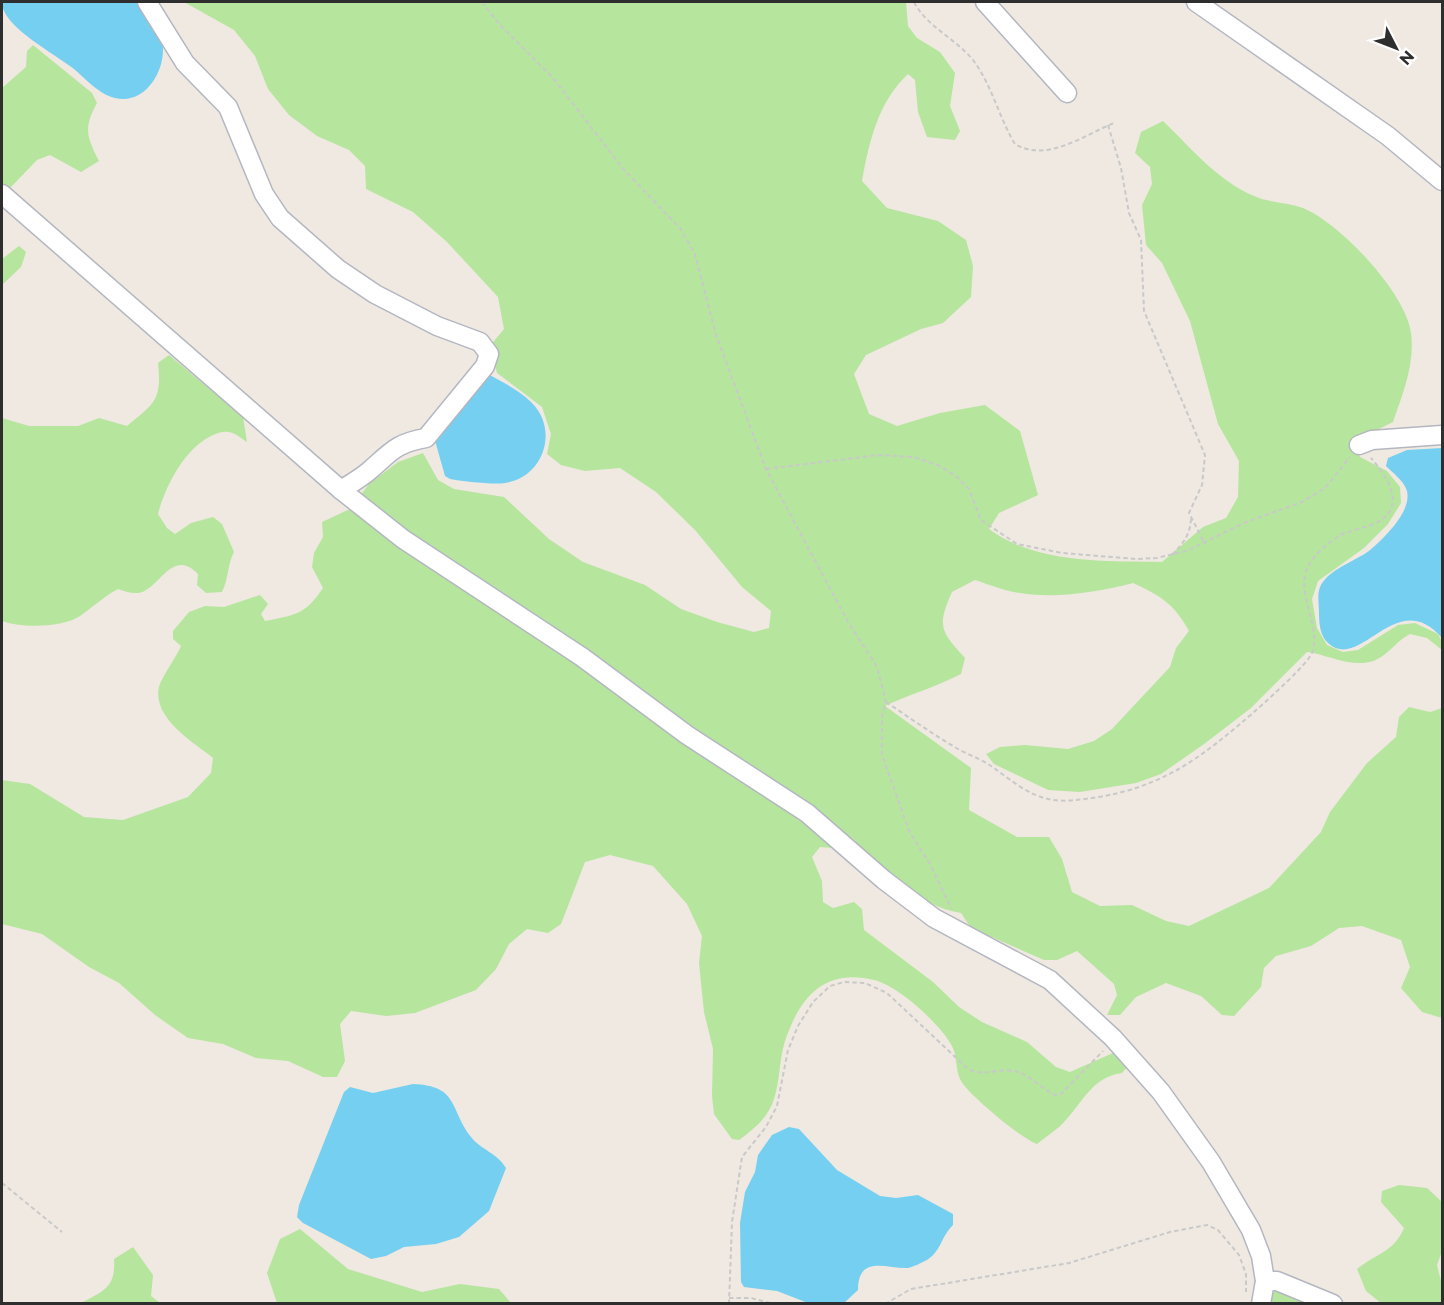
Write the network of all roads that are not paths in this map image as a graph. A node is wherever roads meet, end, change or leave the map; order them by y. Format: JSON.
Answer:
{"nodes":[{"id":1,"x":147,"y":2,"type":"edge"},
{"id":2,"x":985,"y":2,"type":"edge"},
{"id":3,"x":1196,"y":2,"type":"edge"},
{"id":4,"x":1067,"y":93,"type":"dead end"},
{"id":5,"x":1443,"y":181,"type":"edge"},
{"id":6,"x":2,"y":194,"type":"edge"},
{"id":7,"x":1443,"y":435,"type":"edge"},
{"id":8,"x":1359,"y":445,"type":"road end"},
{"id":9,"x":341,"y":490,"type":"junction"},
{"id":10,"x":1265,"y":1281,"type":"junction"},
{"id":11,"x":1253,"y":1300,"type":"edge"},
{"id":12,"x":1333,"y":1304,"type":"edge"}],
"edges":[{"from":1,"to":9,"type":"street"},
{"from":2,"to":4,"type":"street"},
{"from":3,"to":5,"type":"street"},
{"from":6,"to":9,"type":"street"},
{"from":7,"to":8,"type":"street"},
{"from":9,"to":10,"type":"street"},
{"from":10,"to":11,"type":"street"},
{"from":10,"to":12,"type":"street"}]}
